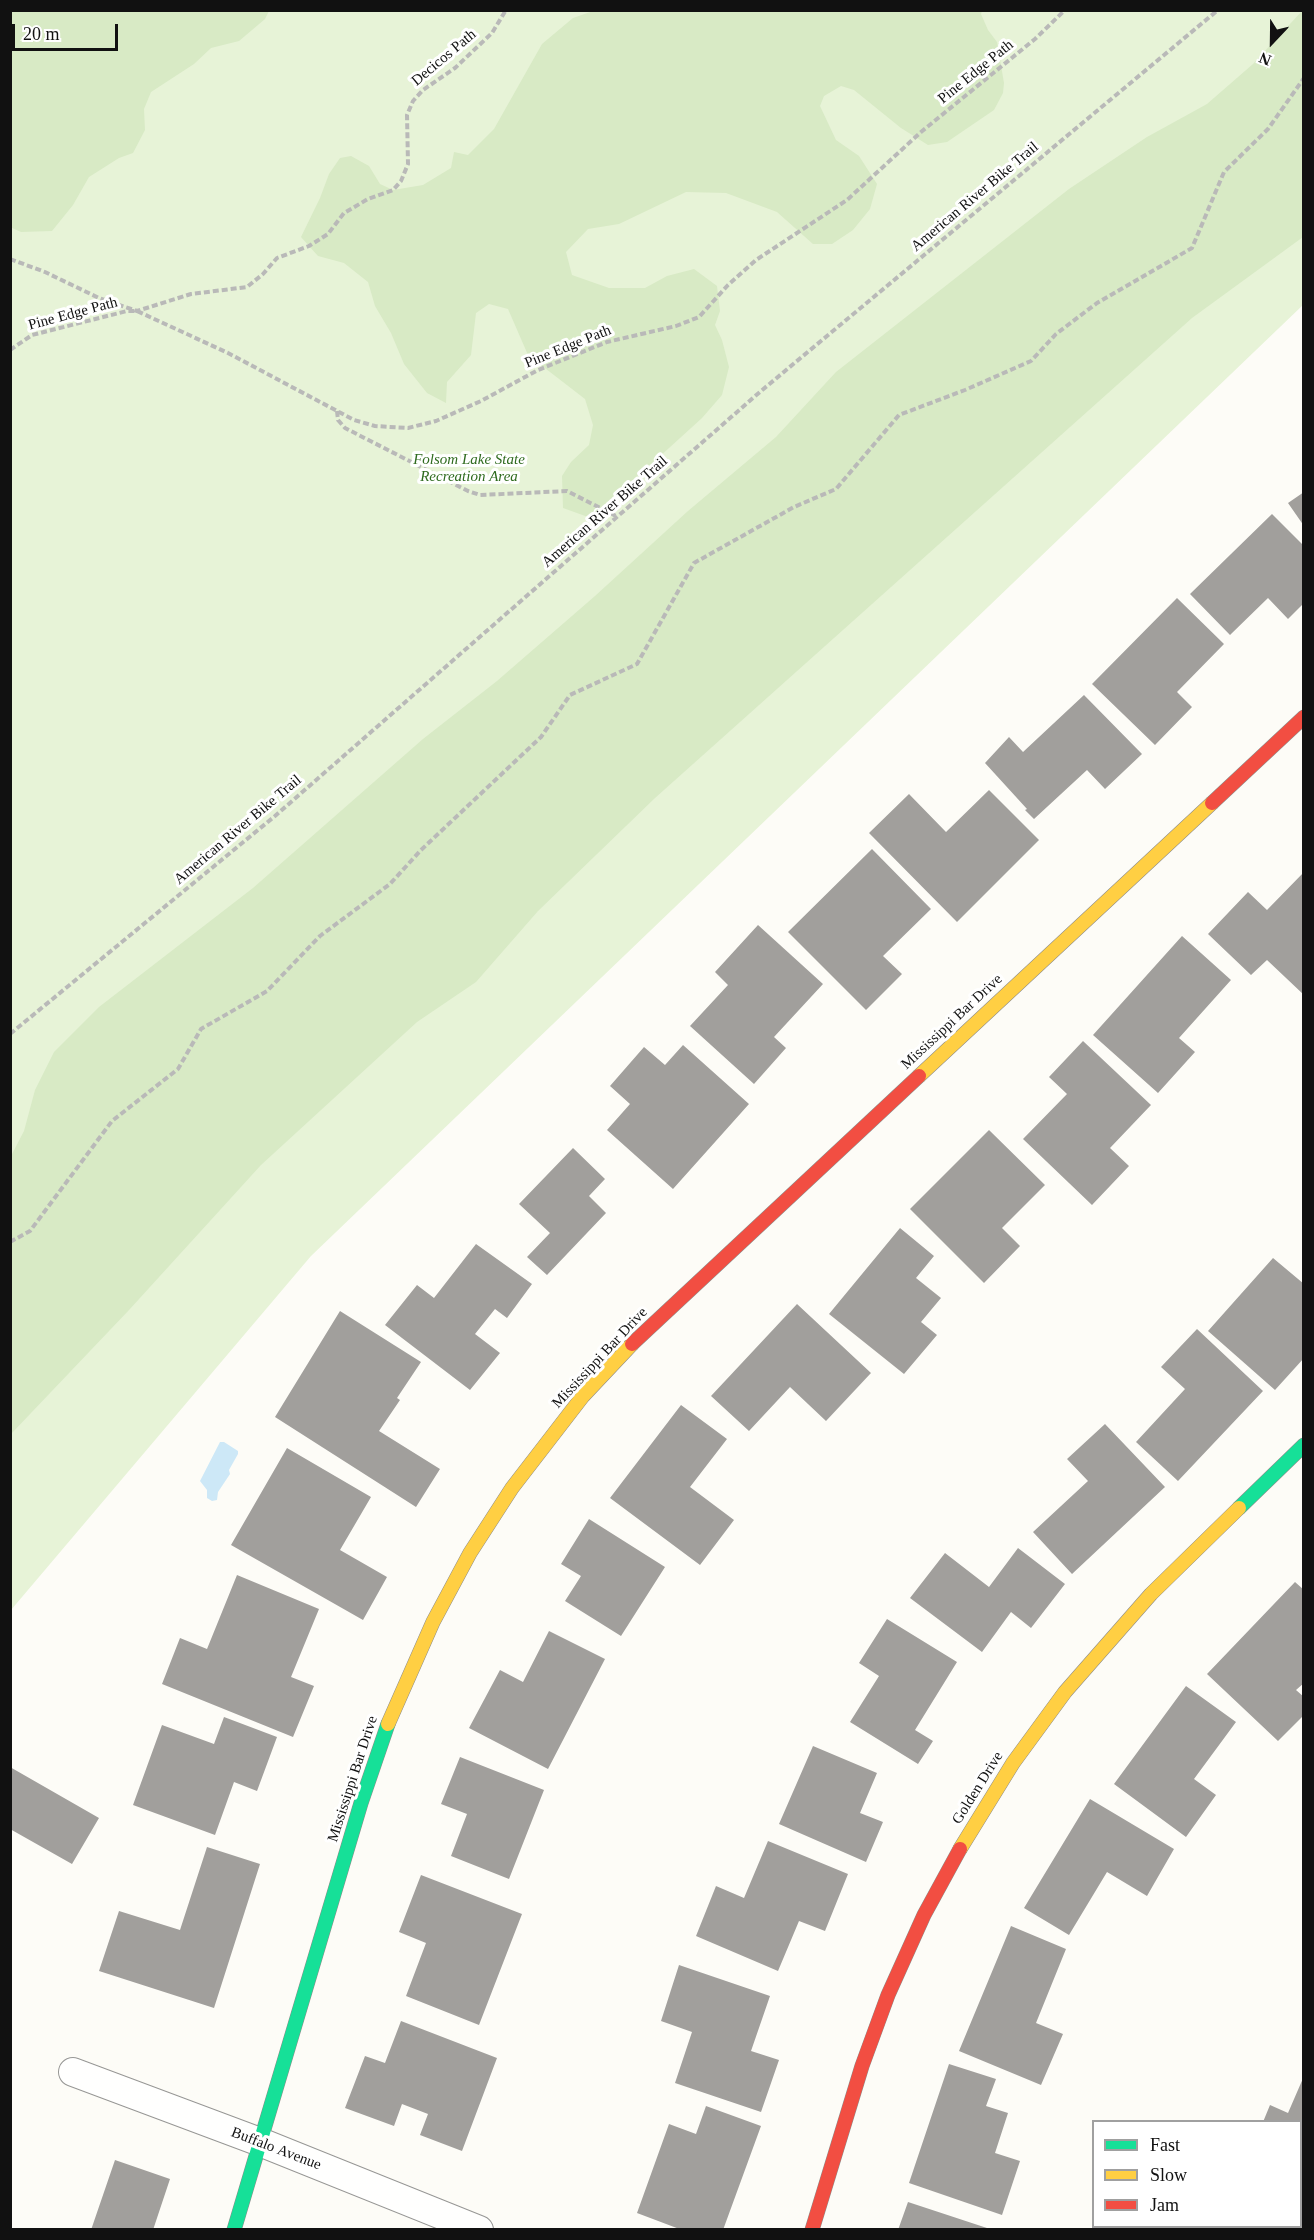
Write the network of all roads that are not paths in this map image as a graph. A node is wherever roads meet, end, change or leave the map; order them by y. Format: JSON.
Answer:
{"nodes":[{"id":1,"x":1304,"y":717,"type":"edge"},
{"id":2,"x":1304,"y":1445,"type":"edge"},
{"id":3,"x":73,"y":2072,"type":"dead end"},
{"id":4,"x":260,"y":2142,"type":"junction"},
{"id":5,"x":234,"y":2229,"type":"edge"},
{"id":6,"x":479,"y":2229,"type":"edge"},
{"id":7,"x":812,"y":2229,"type":"edge"}],
"edges":[{"from":1,"to":4,"type":"street","name":"Mississippi Bar Drive"},
{"from":2,"to":7,"type":"street","name":"Golden Drive"},
{"from":3,"to":4,"type":"street","name":"Buffalo Avenue"},
{"from":4,"to":5,"type":"street","name":"Mississippi Bar Drive"},
{"from":4,"to":6,"type":"street","name":"Buffalo Avenue"}]}
